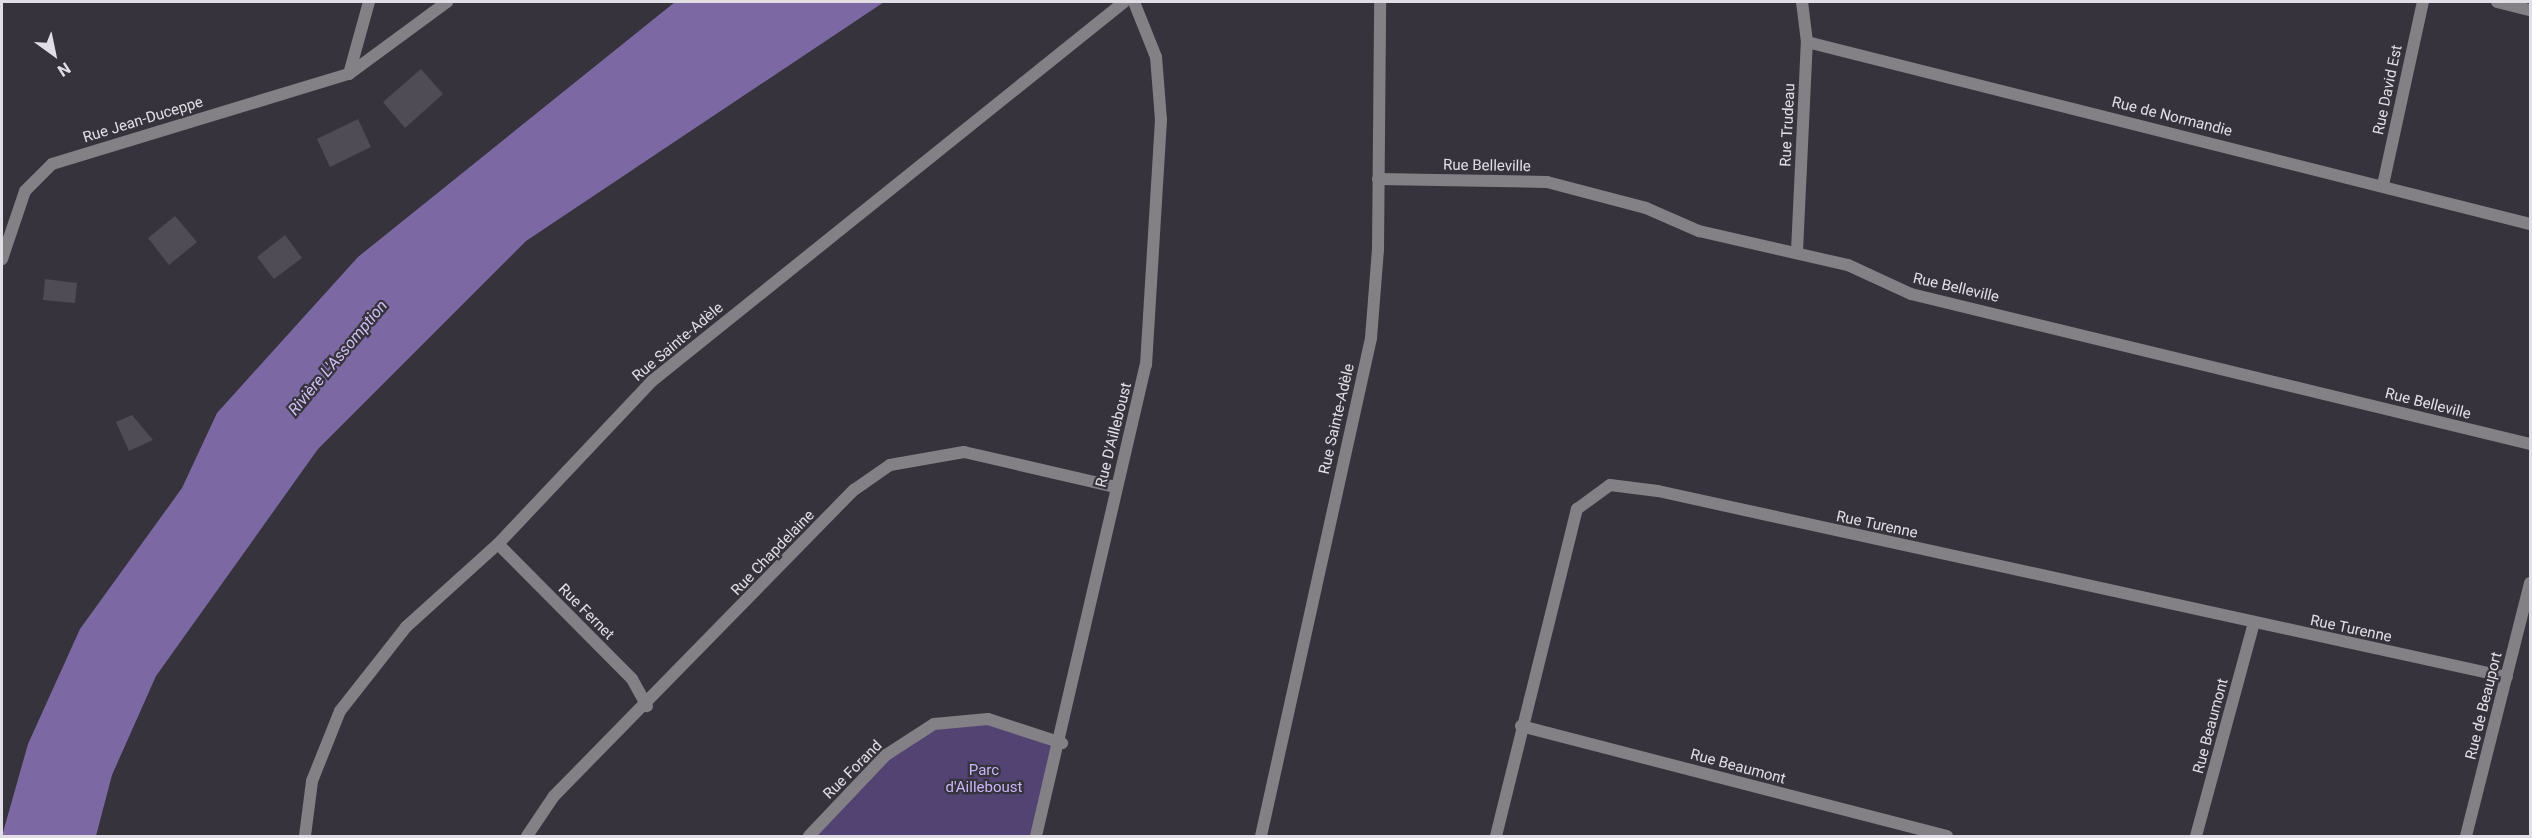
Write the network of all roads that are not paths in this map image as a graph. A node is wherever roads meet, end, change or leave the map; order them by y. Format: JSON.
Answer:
{"nodes":[{"id":1,"x":369,"y":2,"type":"edge"},
{"id":2,"x":447,"y":2,"type":"edge"},
{"id":3,"x":1124,"y":2,"type":"edge"},
{"id":4,"x":1134,"y":2,"type":"edge"},
{"id":5,"x":1380,"y":2,"type":"edge"},
{"id":6,"x":1802,"y":2,"type":"edge"},
{"id":7,"x":2423,"y":2,"type":"edge"},
{"id":8,"x":2497,"y":2,"type":"edge"},
{"id":9,"x":2530,"y":10,"type":"edge"},
{"id":10,"x":1807,"y":42,"type":"junction"},
{"id":11,"x":349,"y":74,"type":"junction"},
{"id":12,"x":1378,"y":180,"type":"junction"},
{"id":13,"x":2383,"y":185,"type":"junction"},
{"id":14,"x":2530,"y":224,"type":"edge"},
{"id":15,"x":1797,"y":251,"type":"junction"},
{"id":16,"x":2,"y":259,"type":"edge"},
{"id":17,"x":2530,"y":444,"type":"edge"},
{"id":18,"x":1116,"y":487,"type":"junction"},
{"id":19,"x":498,"y":544,"type":"junction"},
{"id":20,"x":2530,"y":583,"type":"edge"},
{"id":21,"x":2254,"y":623,"type":"junction"},
{"id":22,"x":2507,"y":677,"type":"junction"},
{"id":23,"x":647,"y":706,"type":"junction"},
{"id":24,"x":1521,"y":726,"type":"junction"},
{"id":25,"x":1062,"y":743,"type":"junction"},
{"id":26,"x":305,"y":837,"type":"edge"},
{"id":27,"x":527,"y":837,"type":"edge"},
{"id":28,"x":809,"y":837,"type":"edge"},
{"id":29,"x":1036,"y":837,"type":"edge"},
{"id":30,"x":1261,"y":837,"type":"edge"},
{"id":31,"x":1496,"y":837,"type":"edge"},
{"id":32,"x":1947,"y":837,"type":"edge"},
{"id":33,"x":2196,"y":837,"type":"edge"},
{"id":34,"x":2466,"y":837,"type":"edge"}],
"edges":[{"from":1,"to":11,"type":"street"},
{"from":2,"to":11,"type":"street","name":"Rue Jean-Duceppe"},
{"from":3,"to":19,"type":"street","name":"Rue Sainte-Adèle"},
{"from":4,"to":18,"type":"street","name":"Rue D'Ailleboust"},
{"from":5,"to":12,"type":"street","name":"Rue Sainte-Adèle"},
{"from":6,"to":10,"type":"street","name":"Rue Trudeau"},
{"from":7,"to":13,"type":"street","name":"Rue David Est"},
{"from":8,"to":9,"type":"street"},
{"from":10,"to":13,"type":"street","name":"Rue de Normandie"},
{"from":10,"to":15,"type":"street","name":"Rue Trudeau"},
{"from":11,"to":16,"type":"street","name":"Rue Jean-Duceppe"},
{"from":12,"to":15,"type":"street","name":"Rue Belleville"},
{"from":12,"to":30,"type":"street","name":"Rue Sainte-Adèle"},
{"from":13,"to":14,"type":"street","name":"Rue de Normandie"},
{"from":15,"to":17,"type":"street","name":"Rue Belleville"},
{"from":18,"to":23,"type":"street","name":"Rue Chapdelaine"},
{"from":18,"to":25,"type":"street","name":"Rue D'Ailleboust"},
{"from":19,"to":23,"type":"street","name":"Rue Fernet"},
{"from":19,"to":26,"type":"street","name":"Rue Sainte-Adèle"},
{"from":20,"to":22,"type":"street","name":"Rue de Beauport"},
{"from":21,"to":22,"type":"street","name":"Rue Turenne"},
{"from":21,"to":24,"type":"street","name":"Rue Turenne"},
{"from":21,"to":33,"type":"street","name":"Rue Beaumont"},
{"from":22,"to":34,"type":"street","name":"Rue de Beauport"},
{"from":23,"to":27,"type":"street","name":"Rue Chapdelaine"},
{"from":24,"to":31,"type":"street","name":"Rue Turenne"},
{"from":24,"to":32,"type":"street","name":"Rue Beaumont"},
{"from":25,"to":28,"type":"street","name":"Rue Forand"},
{"from":25,"to":29,"type":"street","name":"Rue D'Ailleboust"}]}
